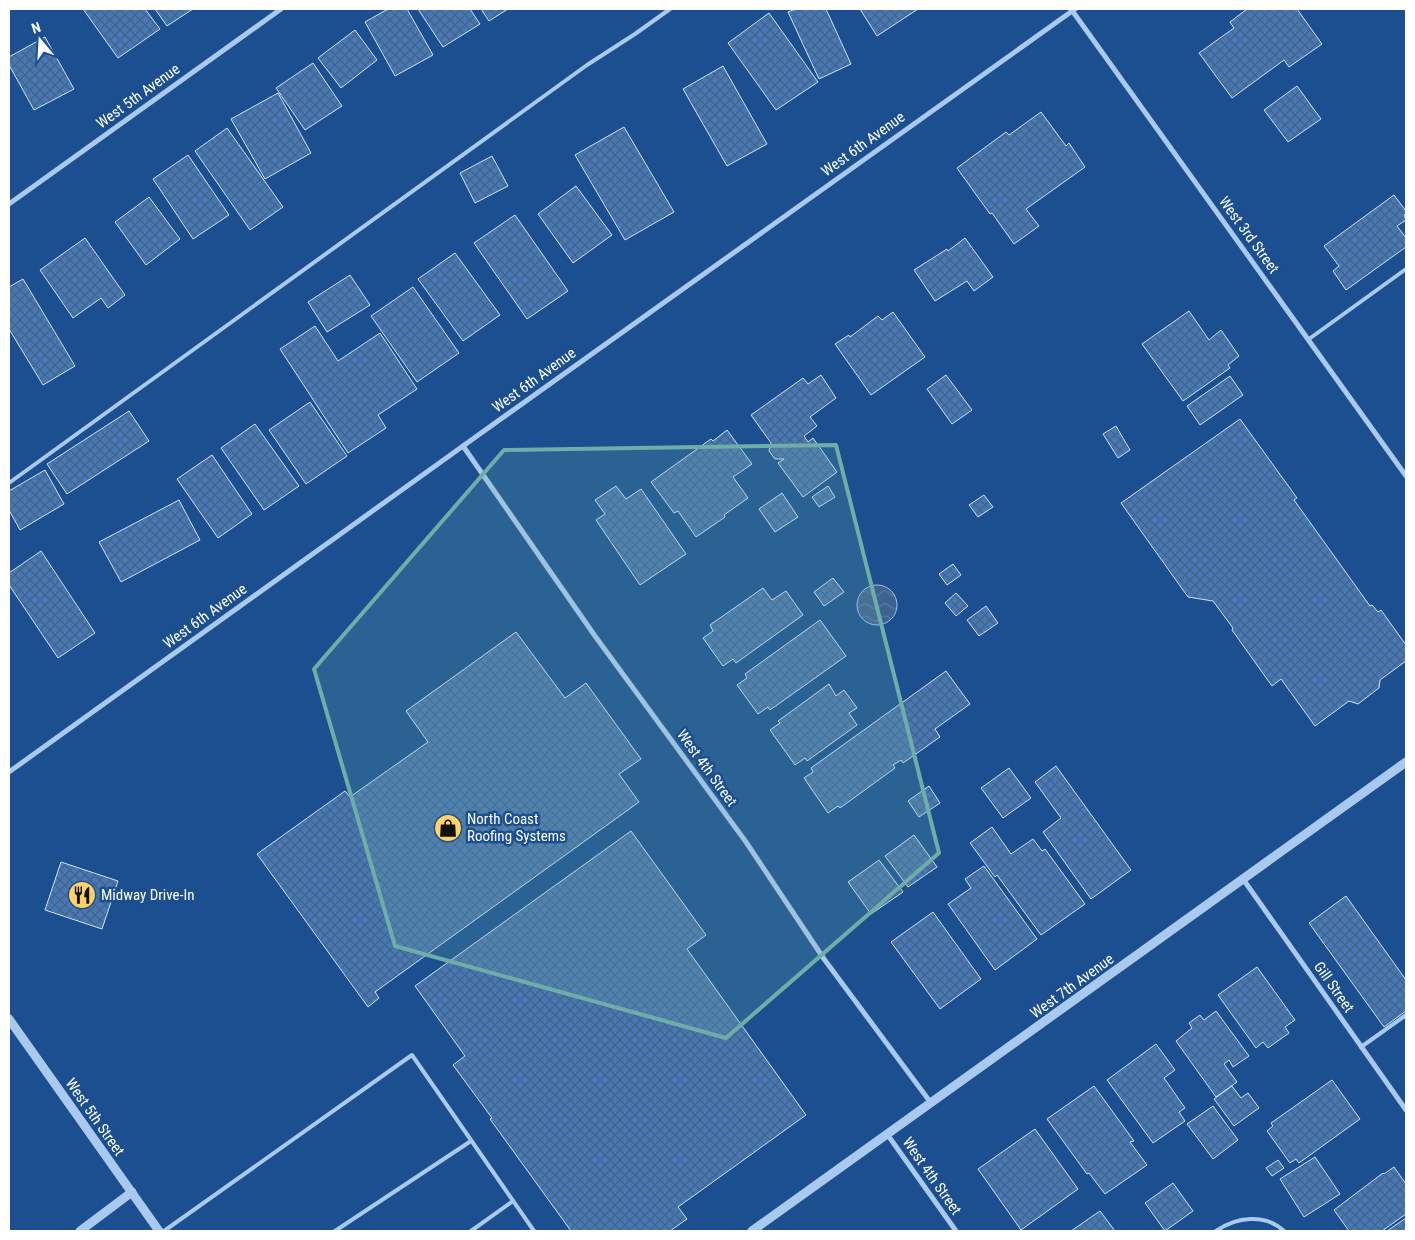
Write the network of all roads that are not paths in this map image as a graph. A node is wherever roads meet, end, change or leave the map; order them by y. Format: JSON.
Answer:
{"nodes":[{"id":1,"x":281,"y":9,"type":"edge"},
{"id":2,"x":670,"y":9,"type":"edge"},
{"id":3,"x":1072,"y":9,"type":"edge"},
{"id":4,"x":9,"y":204,"type":"edge"},
{"id":5,"x":1406,"y":269,"type":"edge"},
{"id":6,"x":1309,"y":339,"type":"junction"},
{"id":7,"x":463,"y":446,"type":"junction"},
{"id":8,"x":1406,"y":476,"type":"edge"},
{"id":9,"x":9,"y":483,"type":"edge"},
{"id":10,"x":1406,"y":762,"type":"edge"},
{"id":11,"x":9,"y":772,"type":"edge"},
{"id":12,"x":1243,"y":880,"type":"junction"},
{"id":13,"x":1406,"y":1015,"type":"edge"},
{"id":14,"x":9,"y":1019,"type":"edge"},
{"id":15,"x":1361,"y":1047,"type":"junction"},
{"id":16,"x":932,"y":1104,"type":"junction"},
{"id":17,"x":1406,"y":1110,"type":"edge"},
{"id":18,"x":888,"y":1134,"type":"junction"},
{"id":19,"x":471,"y":1140,"type":"junction"},
{"id":20,"x":132,"y":1192,"type":"junction"},
{"id":21,"x":514,"y":1201,"type":"junction"},
{"id":22,"x":80,"y":1231,"type":"edge"},
{"id":23,"x":160,"y":1231,"type":"edge"},
{"id":24,"x":164,"y":1231,"type":"edge"},
{"id":25,"x":335,"y":1231,"type":"edge"},
{"id":26,"x":471,"y":1231,"type":"edge"},
{"id":27,"x":534,"y":1231,"type":"edge"},
{"id":28,"x":752,"y":1231,"type":"edge"},
{"id":29,"x":956,"y":1231,"type":"edge"},
{"id":30,"x":1216,"y":1231,"type":"edge"},
{"id":31,"x":1284,"y":1231,"type":"edge"}],
"edges":[{"from":1,"to":4,"type":"street","name":"West 5th Avenue"},
{"from":2,"to":9,"type":"lane"},
{"from":3,"to":6,"type":"street","name":"West 3rd Street"},
{"from":3,"to":7,"type":"street","name":"West 6th Avenue"},
{"from":5,"to":6,"type":"lane"},
{"from":6,"to":8,"type":"street","name":"West 3rd Street"},
{"from":7,"to":11,"type":"street","name":"West 6th Avenue"},
{"from":7,"to":16,"type":"street","name":"West 4th Street"},
{"from":10,"to":12,"type":"street","name":"West 7th Avenue"},
{"from":12,"to":15,"type":"street","name":"Gill Street"},
{"from":12,"to":16,"type":"street","name":"West 7th Avenue"},
{"from":13,"to":15,"type":"lane"},
{"from":14,"to":20,"type":"street","name":"West 5th Street"},
{"from":15,"to":17,"type":"street","name":"Gill Street"},
{"from":16,"to":18,"type":"street","name":"West 7th Avenue"},
{"from":18,"to":28,"type":"street","name":"West 7th Avenue"},
{"from":18,"to":29,"type":"street","name":"West 4th Street"},
{"from":19,"to":21,"type":"lane"},
{"from":19,"to":24,"type":"lane"},
{"from":19,"to":25,"type":"lane"},
{"from":20,"to":22,"type":"street"},
{"from":20,"to":23,"type":"street","name":"West 5th Street"},
{"from":21,"to":26,"type":"lane"},
{"from":21,"to":27,"type":"lane"},
{"from":30,"to":31,"type":"lane"}]}
